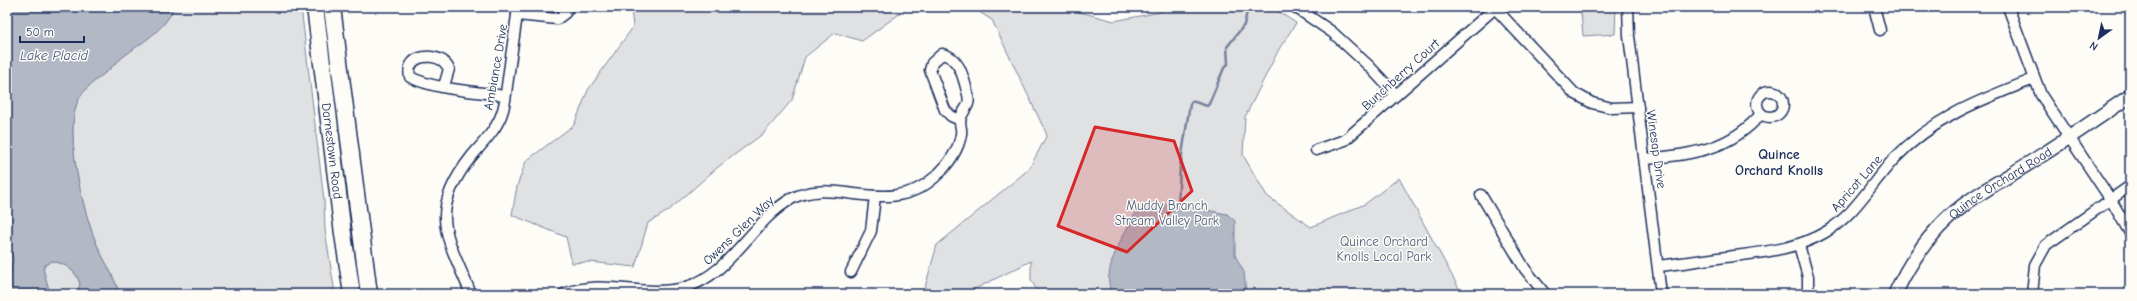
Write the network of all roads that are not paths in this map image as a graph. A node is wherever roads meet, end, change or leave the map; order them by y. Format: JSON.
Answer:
{"nodes":[{"id":1,"x":314,"y":7,"type":"edge"},
{"id":2,"x":332,"y":7,"type":"edge"},
{"id":3,"x":568,"y":7,"type":"edge"},
{"id":4,"x":1295,"y":7,"type":"edge"},
{"id":5,"x":1494,"y":7,"type":"edge"},
{"id":6,"x":1628,"y":7,"type":"edge"},
{"id":7,"x":1874,"y":7,"type":"edge"},
{"id":8,"x":2008,"y":7,"type":"edge"},
{"id":9,"x":517,"y":11,"type":"edge"},
{"id":10,"x":1880,"y":30,"type":"dead end"},
{"id":11,"x":2034,"y":79,"type":"junction"},
{"id":12,"x":444,"y":86,"type":"dead end"},
{"id":13,"x":1396,"y":95,"type":"junction"},
{"id":14,"x":505,"y":96,"type":"junction"},
{"id":15,"x":2130,"y":96,"type":"edge"},
{"id":16,"x":1638,"y":107,"type":"junction"},
{"id":17,"x":1761,"y":114,"type":"dead end"},
{"id":18,"x":960,"y":120,"type":"junction"},
{"id":19,"x":2068,"y":138,"type":"junction"},
{"id":20,"x":1316,"y":150,"type":"dead end"},
{"id":21,"x":1646,"y":159,"type":"junction"},
{"id":22,"x":2130,"y":186,"type":"edge"},
{"id":23,"x":1481,"y":195,"type":"dead end"},
{"id":24,"x":875,"y":196,"type":"junction"},
{"id":25,"x":2111,"y":200,"type":"junction"},
{"id":26,"x":2130,"y":233,"type":"edge"},
{"id":27,"x":1799,"y":245,"type":"junction"},
{"id":28,"x":1659,"y":266,"type":"junction"},
{"id":29,"x":851,"y":272,"type":"dead end"},
{"id":30,"x":657,"y":293,"type":"edge"},
{"id":31,"x":352,"y":294,"type":"edge"},
{"id":32,"x":369,"y":294,"type":"edge"},
{"id":33,"x":472,"y":294,"type":"edge"},
{"id":34,"x":564,"y":294,"type":"edge"},
{"id":35,"x":1545,"y":294,"type":"edge"},
{"id":36,"x":1661,"y":294,"type":"edge"},
{"id":37,"x":1808,"y":294,"type":"edge"},
{"id":38,"x":1895,"y":294,"type":"edge"},
{"id":39,"x":2032,"y":294,"type":"edge"}],
"edges":[{"from":1,"to":31,"type":"main road","name":"Darnestown Road"},
{"from":2,"to":32,"type":"main road","name":"Darnestown Road"},
{"from":3,"to":9,"type":"street","name":"Ambiance Drive"},
{"from":4,"to":13,"type":"street"},
{"from":5,"to":13,"type":"street","name":"Bunchberry Court"},
{"from":5,"to":16,"type":"street"},
{"from":6,"to":16,"type":"street","name":"Winesap Drive"},
{"from":7,"to":10,"type":"street"},
{"from":8,"to":11,"type":"street"},
{"from":9,"to":14,"type":"street","name":"Ambiance Drive"},
{"from":11,"to":19,"type":"street"},
{"from":11,"to":27,"type":"street","name":"Apricot Lane"},
{"from":12,"to":14,"type":"street"},
{"from":13,"to":20,"type":"street","name":"Bunchberry Court"},
{"from":14,"to":33,"type":"street","name":"Ambiance Drive"},
{"from":15,"to":19,"type":"street","name":"Quince Orchard Road"},
{"from":16,"to":21,"type":"street","name":"Winesap Drive"},
{"from":17,"to":21,"type":"street"},
{"from":18,"to":18,"type":"street","name":"Owens Glen Way"},
{"from":18,"to":24,"type":"street","name":"Owens Glen Way"},
{"from":19,"to":25,"type":"street"},
{"from":19,"to":38,"type":"street","name":"Quince Orchard Road"},
{"from":21,"to":28,"type":"street","name":"Winesap Drive"},
{"from":22,"to":25,"type":"street"},
{"from":23,"to":35,"type":"street"},
{"from":24,"to":29,"type":"street"},
{"from":24,"to":30,"type":"street","name":"Owens Glen Way"},
{"from":25,"to":26,"type":"street"},
{"from":25,"to":39,"type":"street"},
{"from":27,"to":28,"type":"street","name":"Apricot Lane"},
{"from":27,"to":37,"type":"street"},
{"from":28,"to":36,"type":"street","name":"Winesap Drive"},
{"from":30,"to":34,"type":"street","name":"Owens Glen Way"}]}
